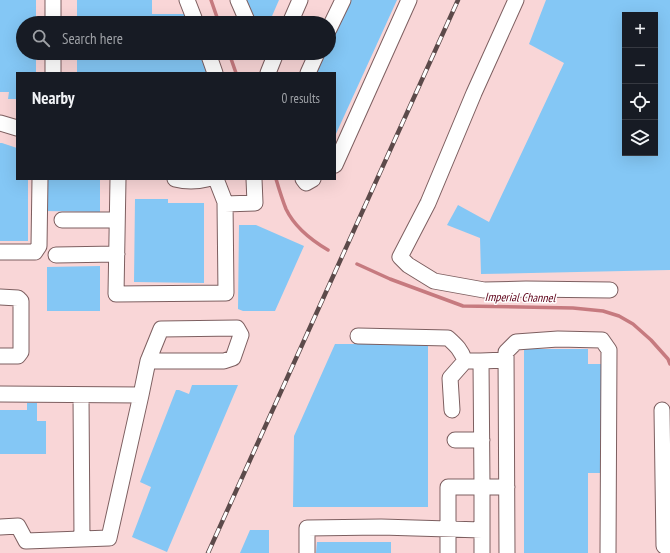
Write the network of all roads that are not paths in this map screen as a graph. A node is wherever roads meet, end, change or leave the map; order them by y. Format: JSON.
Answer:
{"nodes":[{"id":1,"x":53,"y":0,"type":"edge"},
{"id":2,"x":187,"y":0,"type":"edge"},
{"id":3,"x":238,"y":0,"type":"edge"},
{"id":4,"x":300,"y":0,"type":"edge"},
{"id":5,"x":343,"y":0,"type":"edge"},
{"id":6,"x":409,"y":0,"type":"edge"},
{"id":7,"x":516,"y":0,"type":"edge"},
{"id":8,"x":53,"y":16,"type":"edge"},
{"id":9,"x":193,"y":16,"type":"edge"},
{"id":10,"x":245,"y":16,"type":"edge"},
{"id":11,"x":293,"y":16,"type":"edge"},
{"id":12,"x":335,"y":16,"type":"edge"},
{"id":13,"x":53,"y":60,"type":"edge"},
{"id":14,"x":210,"y":60,"type":"edge"},
{"id":15,"x":270,"y":60,"type":"edge"},
{"id":16,"x":314,"y":60,"type":"edge"},
{"id":17,"x":53,"y":72,"type":"edge"},
{"id":18,"x":215,"y":72,"type":"edge"},
{"id":19,"x":268,"y":72,"type":"edge"},
{"id":20,"x":308,"y":72,"type":"edge"},
{"id":21,"x":0,"y":123,"type":"edge"},
{"id":22,"x":16,"y":128,"type":"edge"},
{"id":23,"x":336,"y":163,"type":"edge"},
{"id":24,"x":40,"y":180,"type":"edge"},
{"id":25,"x":118,"y":180,"type":"edge"},
{"id":26,"x":181,"y":180,"type":"edge"},
{"id":27,"x":203,"y":180,"type":"edge"},
{"id":28,"x":216,"y":180,"type":"edge"},
{"id":29,"x":254,"y":180,"type":"edge"},
{"id":30,"x":304,"y":180,"type":"edge"},
{"id":31,"x":312,"y":180,"type":"edge"},
{"id":32,"x":225,"y":204,"type":"junction"},
{"id":33,"x":62,"y":220,"type":"dead end"},
{"id":34,"x":117,"y":220,"type":"junction"},
{"id":35,"x":0,"y":252,"type":"edge"},
{"id":36,"x":117,"y":254,"type":"junction"},
{"id":37,"x":56,"y":255,"type":"dead end"},
{"id":38,"x":610,"y":290,"type":"dead end"},
{"id":39,"x":0,"y":297,"type":"edge"},
{"id":40,"x":358,"y":336,"type":"dead end"},
{"id":41,"x":0,"y":356,"type":"edge"},
{"id":42,"x":481,"y":360,"type":"junction"},
{"id":43,"x":506,"y":360,"type":"junction"},
{"id":44,"x":148,"y":362,"type":"junction"},
{"id":45,"x":465,"y":362,"type":"junction"},
{"id":46,"x":0,"y":394,"type":"edge"},
{"id":47,"x":82,"y":394,"type":"junction"},
{"id":48,"x":141,"y":395,"type":"junction"},
{"id":49,"x":452,"y":410,"type":"dead end"},
{"id":50,"x":662,"y":410,"type":"dead end"},
{"id":51,"x":454,"y":440,"type":"dead end"},
{"id":52,"x":482,"y":440,"type":"junction"},
{"id":53,"x":482,"y":487,"type":"junction"},
{"id":54,"x":507,"y":487,"type":"junction"},
{"id":55,"x":0,"y":527,"type":"edge"},
{"id":56,"x":448,"y":529,"type":"junction"},
{"id":57,"x":482,"y":530,"type":"junction"},
{"id":58,"x":82,"y":539,"type":"junction"},
{"id":59,"x":666,"y":549,"type":"edge"},
{"id":60,"x":306,"y":553,"type":"edge"},
{"id":61,"x":448,"y":553,"type":"edge"},
{"id":62,"x":482,"y":553,"type":"edge"},
{"id":63,"x":507,"y":553,"type":"edge"},
{"id":64,"x":608,"y":553,"type":"edge"}],
"edges":[{"from":1,"to":8,"type":"street"},
{"from":2,"to":9,"type":"street"},
{"from":3,"to":10,"type":"street"},
{"from":4,"to":11,"type":"street"},
{"from":5,"to":12,"type":"street"},
{"from":6,"to":23,"type":"street"},
{"from":7,"to":38,"type":"street"},
{"from":13,"to":17,"type":"street"},
{"from":14,"to":18,"type":"street"},
{"from":15,"to":19,"type":"street"},
{"from":16,"to":20,"type":"street"},
{"from":21,"to":22,"type":"street"},
{"from":24,"to":35,"type":"street"},
{"from":25,"to":34,"type":"street"},
{"from":26,"to":27,"type":"street"},
{"from":28,"to":32,"type":"street"},
{"from":29,"to":32,"type":"street"},
{"from":30,"to":31,"type":"street"},
{"from":32,"to":36,"type":"street"},
{"from":33,"to":34,"type":"street"},
{"from":34,"to":36,"type":"street"},
{"from":36,"to":37,"type":"street"},
{"from":39,"to":41,"type":"street"},
{"from":40,"to":45,"type":"street"},
{"from":42,"to":43,"type":"street"},
{"from":42,"to":45,"type":"street"},
{"from":42,"to":52,"type":"street"},
{"from":43,"to":54,"type":"street"},
{"from":43,"to":64,"type":"street"},
{"from":44,"to":44,"type":"street"},
{"from":44,"to":48,"type":"street"},
{"from":45,"to":49,"type":"street"},
{"from":46,"to":47,"type":"street"},
{"from":47,"to":48,"type":"street"},
{"from":47,"to":58,"type":"street"},
{"from":48,"to":58,"type":"street"},
{"from":50,"to":59,"type":"street"},
{"from":51,"to":52,"type":"street"},
{"from":52,"to":53,"type":"street"},
{"from":53,"to":54,"type":"street"},
{"from":53,"to":56,"type":"street"},
{"from":53,"to":57,"type":"street"},
{"from":54,"to":63,"type":"street"},
{"from":55,"to":58,"type":"street"},
{"from":56,"to":57,"type":"street"},
{"from":56,"to":60,"type":"street"},
{"from":56,"to":61,"type":"street"},
{"from":57,"to":62,"type":"street"}]}
